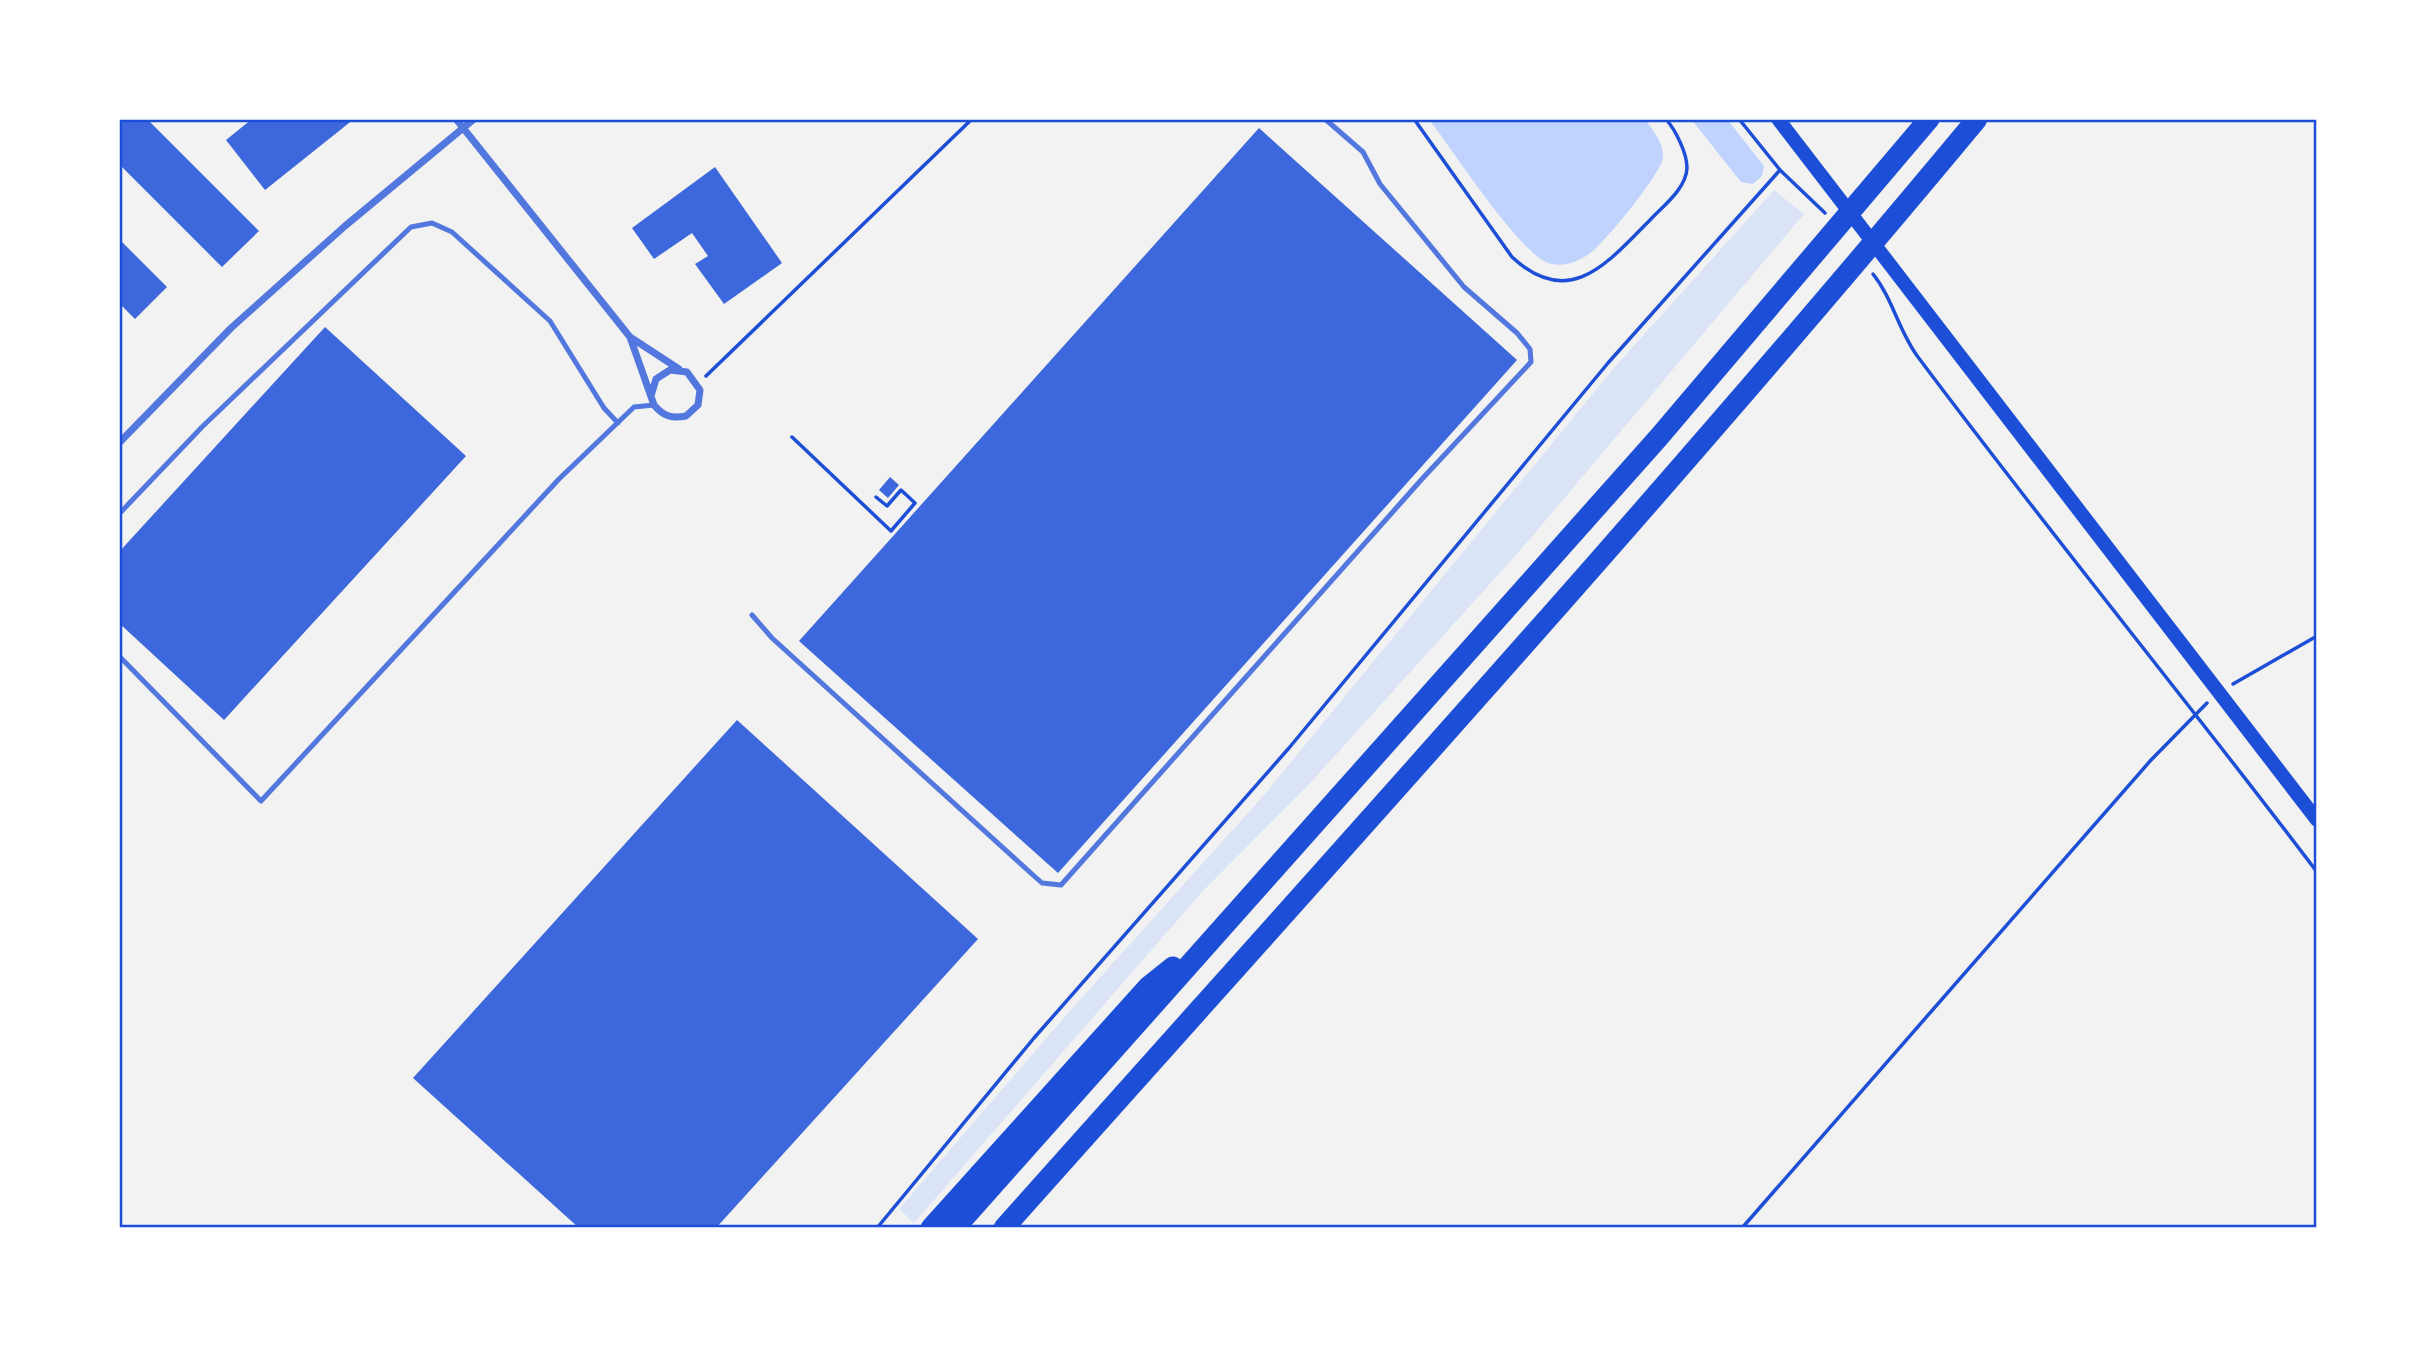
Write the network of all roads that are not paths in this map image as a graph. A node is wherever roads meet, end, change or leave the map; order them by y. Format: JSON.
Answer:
{"nodes":[{"id":1,"x":456,"y":119,"type":"edge"},
{"id":2,"x":474,"y":119,"type":"edge"},
{"id":3,"x":1325,"y":119,"type":"edge"},
{"id":4,"x":1778,"y":119,"type":"edge"},
{"id":5,"x":1929,"y":119,"type":"edge"},
{"id":6,"x":1978,"y":119,"type":"edge"},
{"id":7,"x":463,"y":128,"type":"junction"},
{"id":8,"x":630,"y":337,"type":"junction"},
{"id":9,"x":679,"y":369,"type":"junction"},
{"id":10,"x":651,"y":396,"type":"junction"},
{"id":11,"x":654,"y":405,"type":"junction"},
{"id":12,"x":618,"y":422,"type":"junction"},
{"id":13,"x":119,"y":443,"type":"edge"},
{"id":14,"x":119,"y":514,"type":"edge"},
{"id":15,"x":752,"y":615,"type":"dead end"},
{"id":16,"x":119,"y":656,"type":"edge"},
{"id":17,"x":2317,"y":820,"type":"edge"},
{"id":18,"x":1213,"y":935,"type":"junction"},
{"id":19,"x":931,"y":1228,"type":"edge"},
{"id":20,"x":955,"y":1228,"type":"edge"},
{"id":21,"x":1004,"y":1228,"type":"edge"}],
"edges":[{"from":1,"to":7,"type":"street"},
{"from":2,"to":7,"type":"street"},
{"from":3,"to":15,"type":"lane"},
{"from":4,"to":17,"type":"main road"},
{"from":5,"to":18,"type":"highway"},
{"from":6,"to":21,"type":"highway"},
{"from":7,"to":8,"type":"street"},
{"from":7,"to":13,"type":"street"},
{"from":8,"to":9,"type":"street"},
{"from":8,"to":10,"type":"street"},
{"from":9,"to":10,"type":"street"},
{"from":9,"to":11,"type":"street"},
{"from":10,"to":11,"type":"street"},
{"from":11,"to":12,"type":"lane"},
{"from":12,"to":14,"type":"lane"},
{"from":12,"to":16,"type":"lane"},
{"from":18,"to":19,"type":"highway"},
{"from":18,"to":20,"type":"highway"}]}
